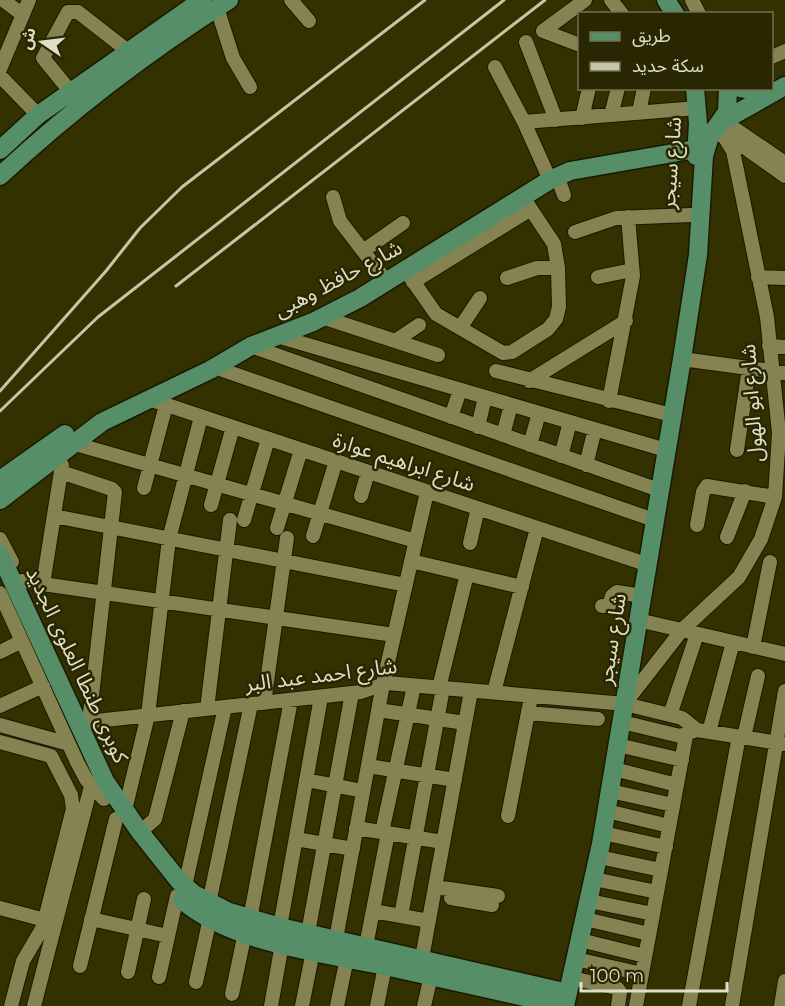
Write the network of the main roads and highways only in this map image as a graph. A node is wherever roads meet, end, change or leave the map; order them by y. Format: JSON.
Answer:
{"nodes":[{"id":1,"x":216,"y":2,"type":"edge"},
{"id":2,"x":185,"y":5,"type":"edge"},
{"id":3,"x":100,"y":71,"type":"junction"},
{"id":4,"x":785,"y":86,"type":"edge"},
{"id":5,"x":695,"y":90,"type":"edge"},
{"id":6,"x":728,"y":90,"type":"edge"},
{"id":7,"x":716,"y":129,"type":"junction"},
{"id":8,"x":696,"y":149,"type":"junction"},
{"id":9,"x":0,"y":150,"type":"edge"},
{"id":10,"x":0,"y":163,"type":"edge"},
{"id":11,"x":0,"y":176,"type":"edge"},
{"id":12,"x":693,"y":276,"type":"junction"},
{"id":13,"x":245,"y":349,"type":"junction"},
{"id":14,"x":0,"y":480,"type":"edge"},
{"id":15,"x":0,"y":500,"type":"edge"},
{"id":16,"x":0,"y":554,"type":"edge"},
{"id":17,"x":0,"y":573,"type":"edge"},
{"id":18,"x":80,"y":730,"type":"junction"},
{"id":19,"x":120,"y":814,"type":"junction"},
{"id":20,"x":181,"y":891,"type":"junction"},
{"id":21,"x":281,"y":936,"type":"junction"},
{"id":22,"x":387,"y":958,"type":"junction"},
{"id":23,"x":567,"y":998,"type":"edge"},
{"id":24,"x":544,"y":1004,"type":"edge"}],
"edges":[{"from":1,"to":2,"type":"main road"},
{"from":1,"to":11,"type":"main road"},
{"from":2,"to":3,"type":"main road"},
{"from":3,"to":9,"type":"main road"},
{"from":3,"to":10,"type":"main road"},
{"from":4,"to":7,"type":"main road"},
{"from":5,"to":8,"type":"main road","name":"شارع سيجر"},
{"from":6,"to":7,"type":"main road","name":"شارع سيجر"},
{"from":7,"to":8,"type":"main road"},
{"from":7,"to":12,"type":"main road","name":"شارع سيجر"},
{"from":8,"to":12,"type":"main road","name":"شارع سيجر"},
{"from":8,"to":13,"type":"main road","name":"شارع حافظ وهبى"},
{"from":12,"to":23,"type":"main road","name":"شارع سيجر"},
{"from":13,"to":14,"type":"main road"},
{"from":13,"to":15,"type":"main road","name":"شارع حافظ وهبى"},
{"from":16,"to":18,"type":"main road","name":"كوبرى طنطا العلوى الجديد"},
{"from":17,"to":18,"type":"main road","name":"كوبرى طنطا العلوى الجديد"},
{"from":18,"to":19,"type":"main road","name":"كوبرى طنطا العلوى الجديد"},
{"from":19,"to":20,"type":"main road"},
{"from":19,"to":20,"type":"main road"},
{"from":20,"to":21,"type":"main road"},
{"from":21,"to":22,"type":"main road"},
{"from":21,"to":22,"type":"main road"},
{"from":22,"to":23,"type":"main road"},
{"from":22,"to":24,"type":"main road"},
{"from":23,"to":24,"type":"main road"}]}
